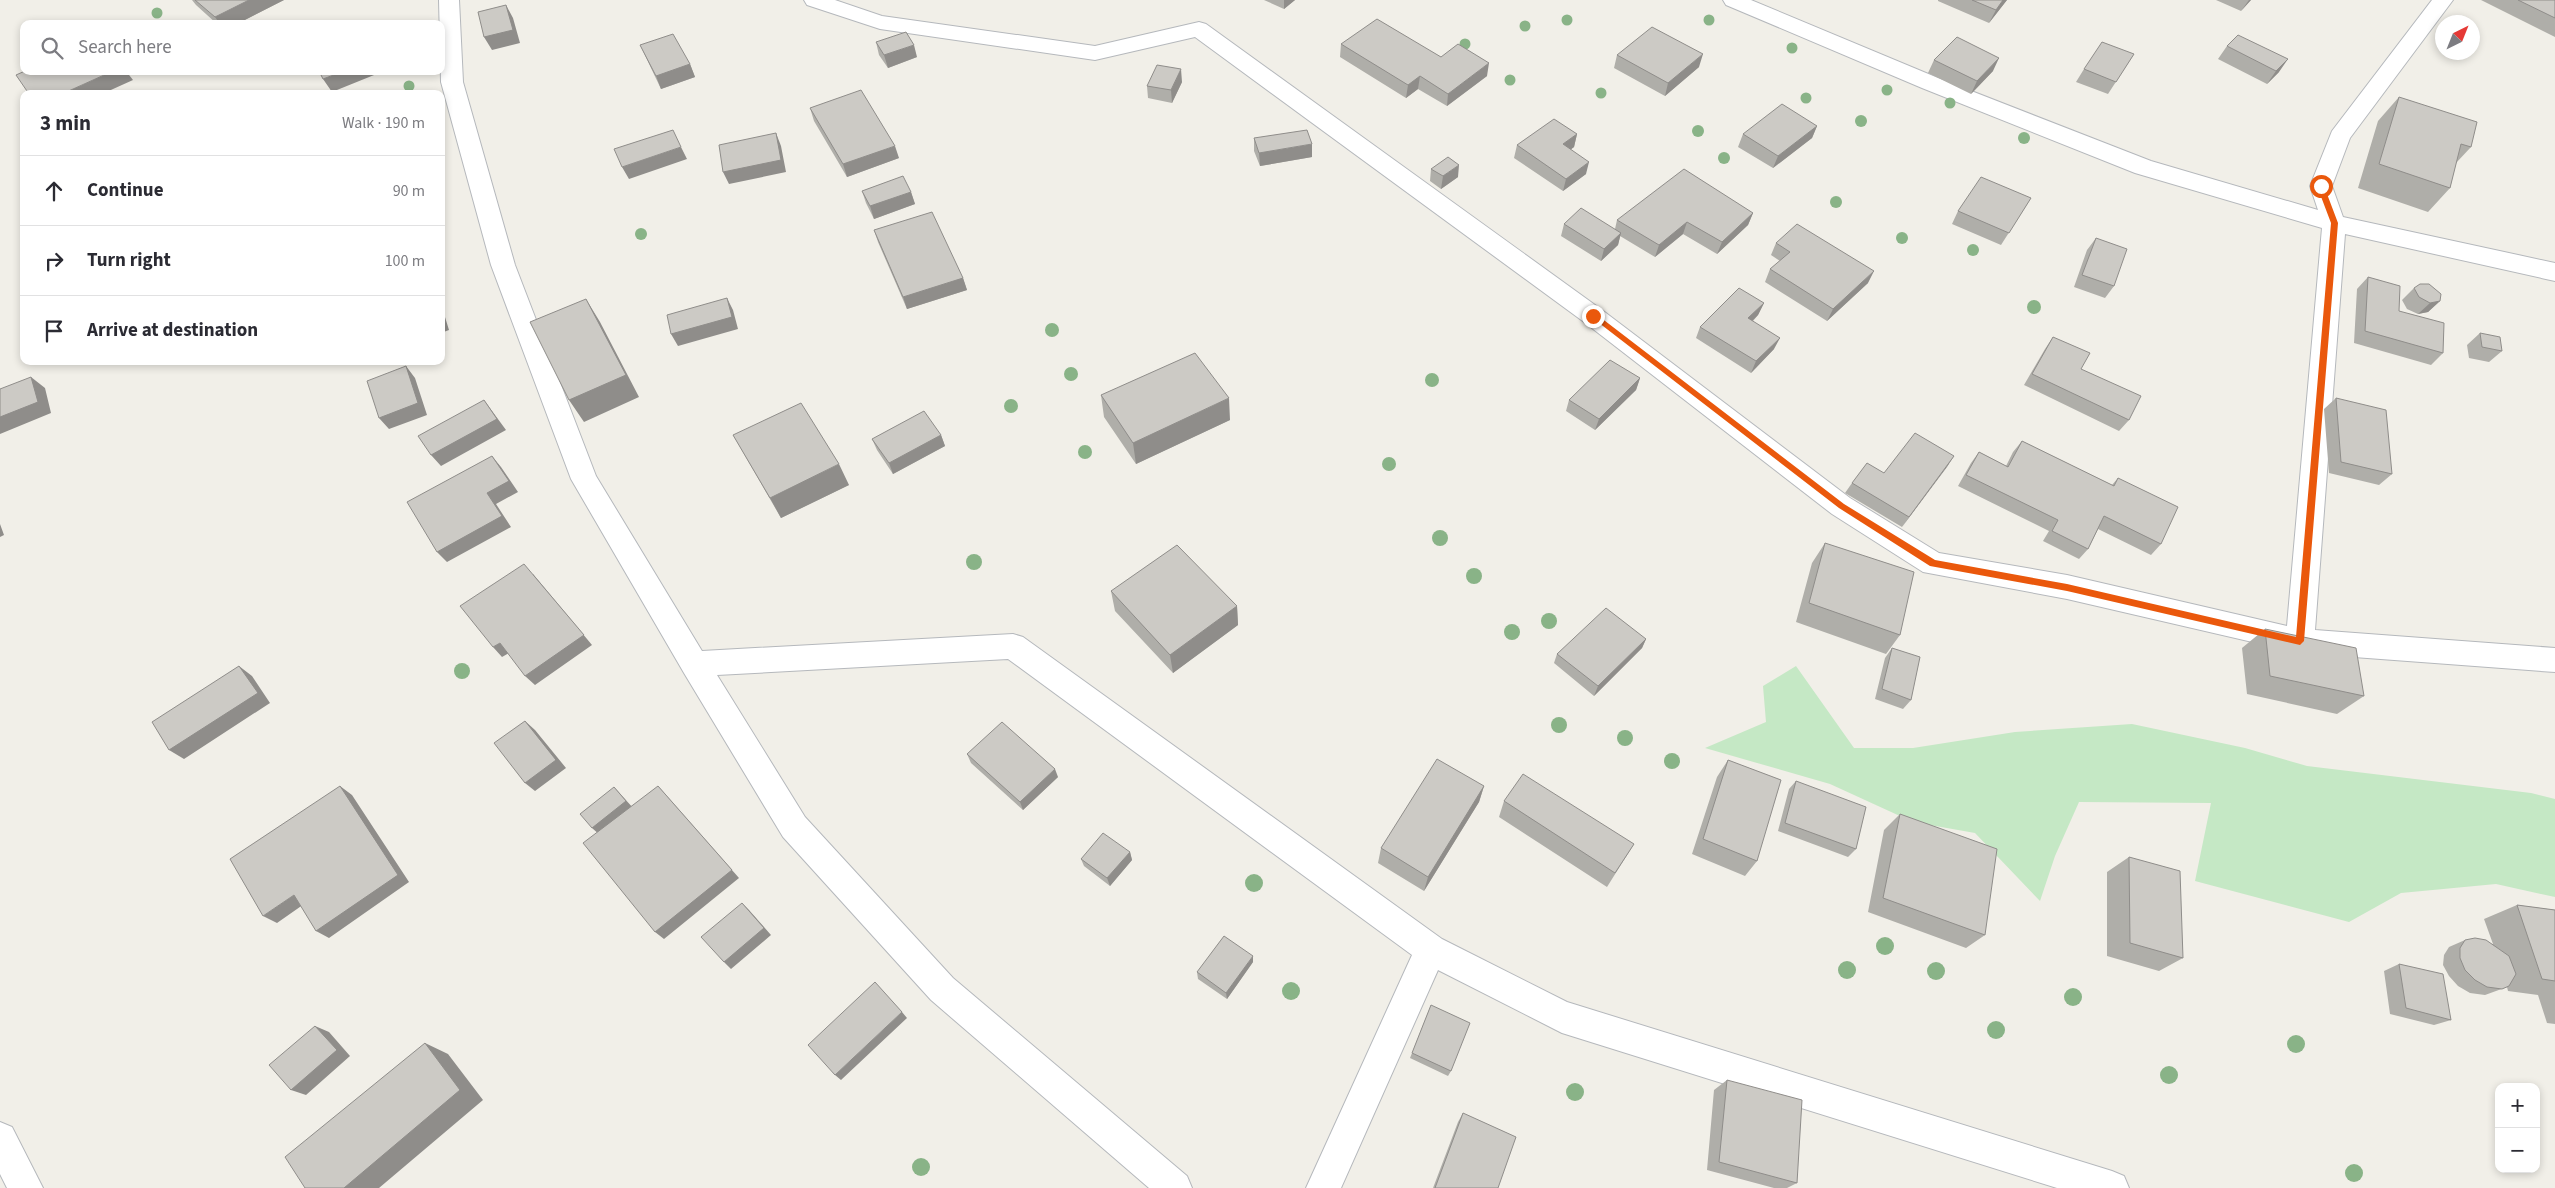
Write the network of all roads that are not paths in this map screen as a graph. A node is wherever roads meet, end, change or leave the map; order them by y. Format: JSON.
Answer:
{"nodes":[{"id":1,"x":449,"y":0,"type":"edge"},
{"id":2,"x":814,"y":0,"type":"edge"},
{"id":3,"x":1733,"y":0,"type":"edge"},
{"id":4,"x":2443,"y":0,"type":"edge"},
{"id":5,"x":876,"y":11,"type":"edge"},
{"id":6,"x":2334,"y":223,"type":"junction"},
{"id":7,"x":2555,"y":272,"type":"edge"},
{"id":8,"x":2300,"y":641,"type":"junction"},
{"id":9,"x":2555,"y":660,"type":"edge"},
{"id":10,"x":694,"y":664,"type":"junction"},
{"id":11,"x":1431,"y":950,"type":"junction"},
{"id":12,"x":0,"y":1139,"type":"edge"},
{"id":13,"x":2039,"y":1177,"type":"edge"},
{"id":14,"x":26,"y":1188,"type":"edge"},
{"id":15,"x":1175,"y":1188,"type":"edge"},
{"id":16,"x":1323,"y":1188,"type":"edge"},
{"id":17,"x":2112,"y":1188,"type":"edge"}],
"edges":[{"from":1,"to":10,"type":"street"},
{"from":2,"to":5,"type":"street"},
{"from":3,"to":6,"type":"street"},
{"from":4,"to":6,"type":"street"},
{"from":5,"to":8,"type":"street"},
{"from":6,"to":7,"type":"street"},
{"from":6,"to":8,"type":"street"},
{"from":8,"to":9,"type":"street"},
{"from":10,"to":11,"type":"street"},
{"from":10,"to":15,"type":"street"},
{"from":11,"to":13,"type":"street"},
{"from":11,"to":16,"type":"street"},
{"from":12,"to":14,"type":"street"},
{"from":13,"to":17,"type":"street"}]}
